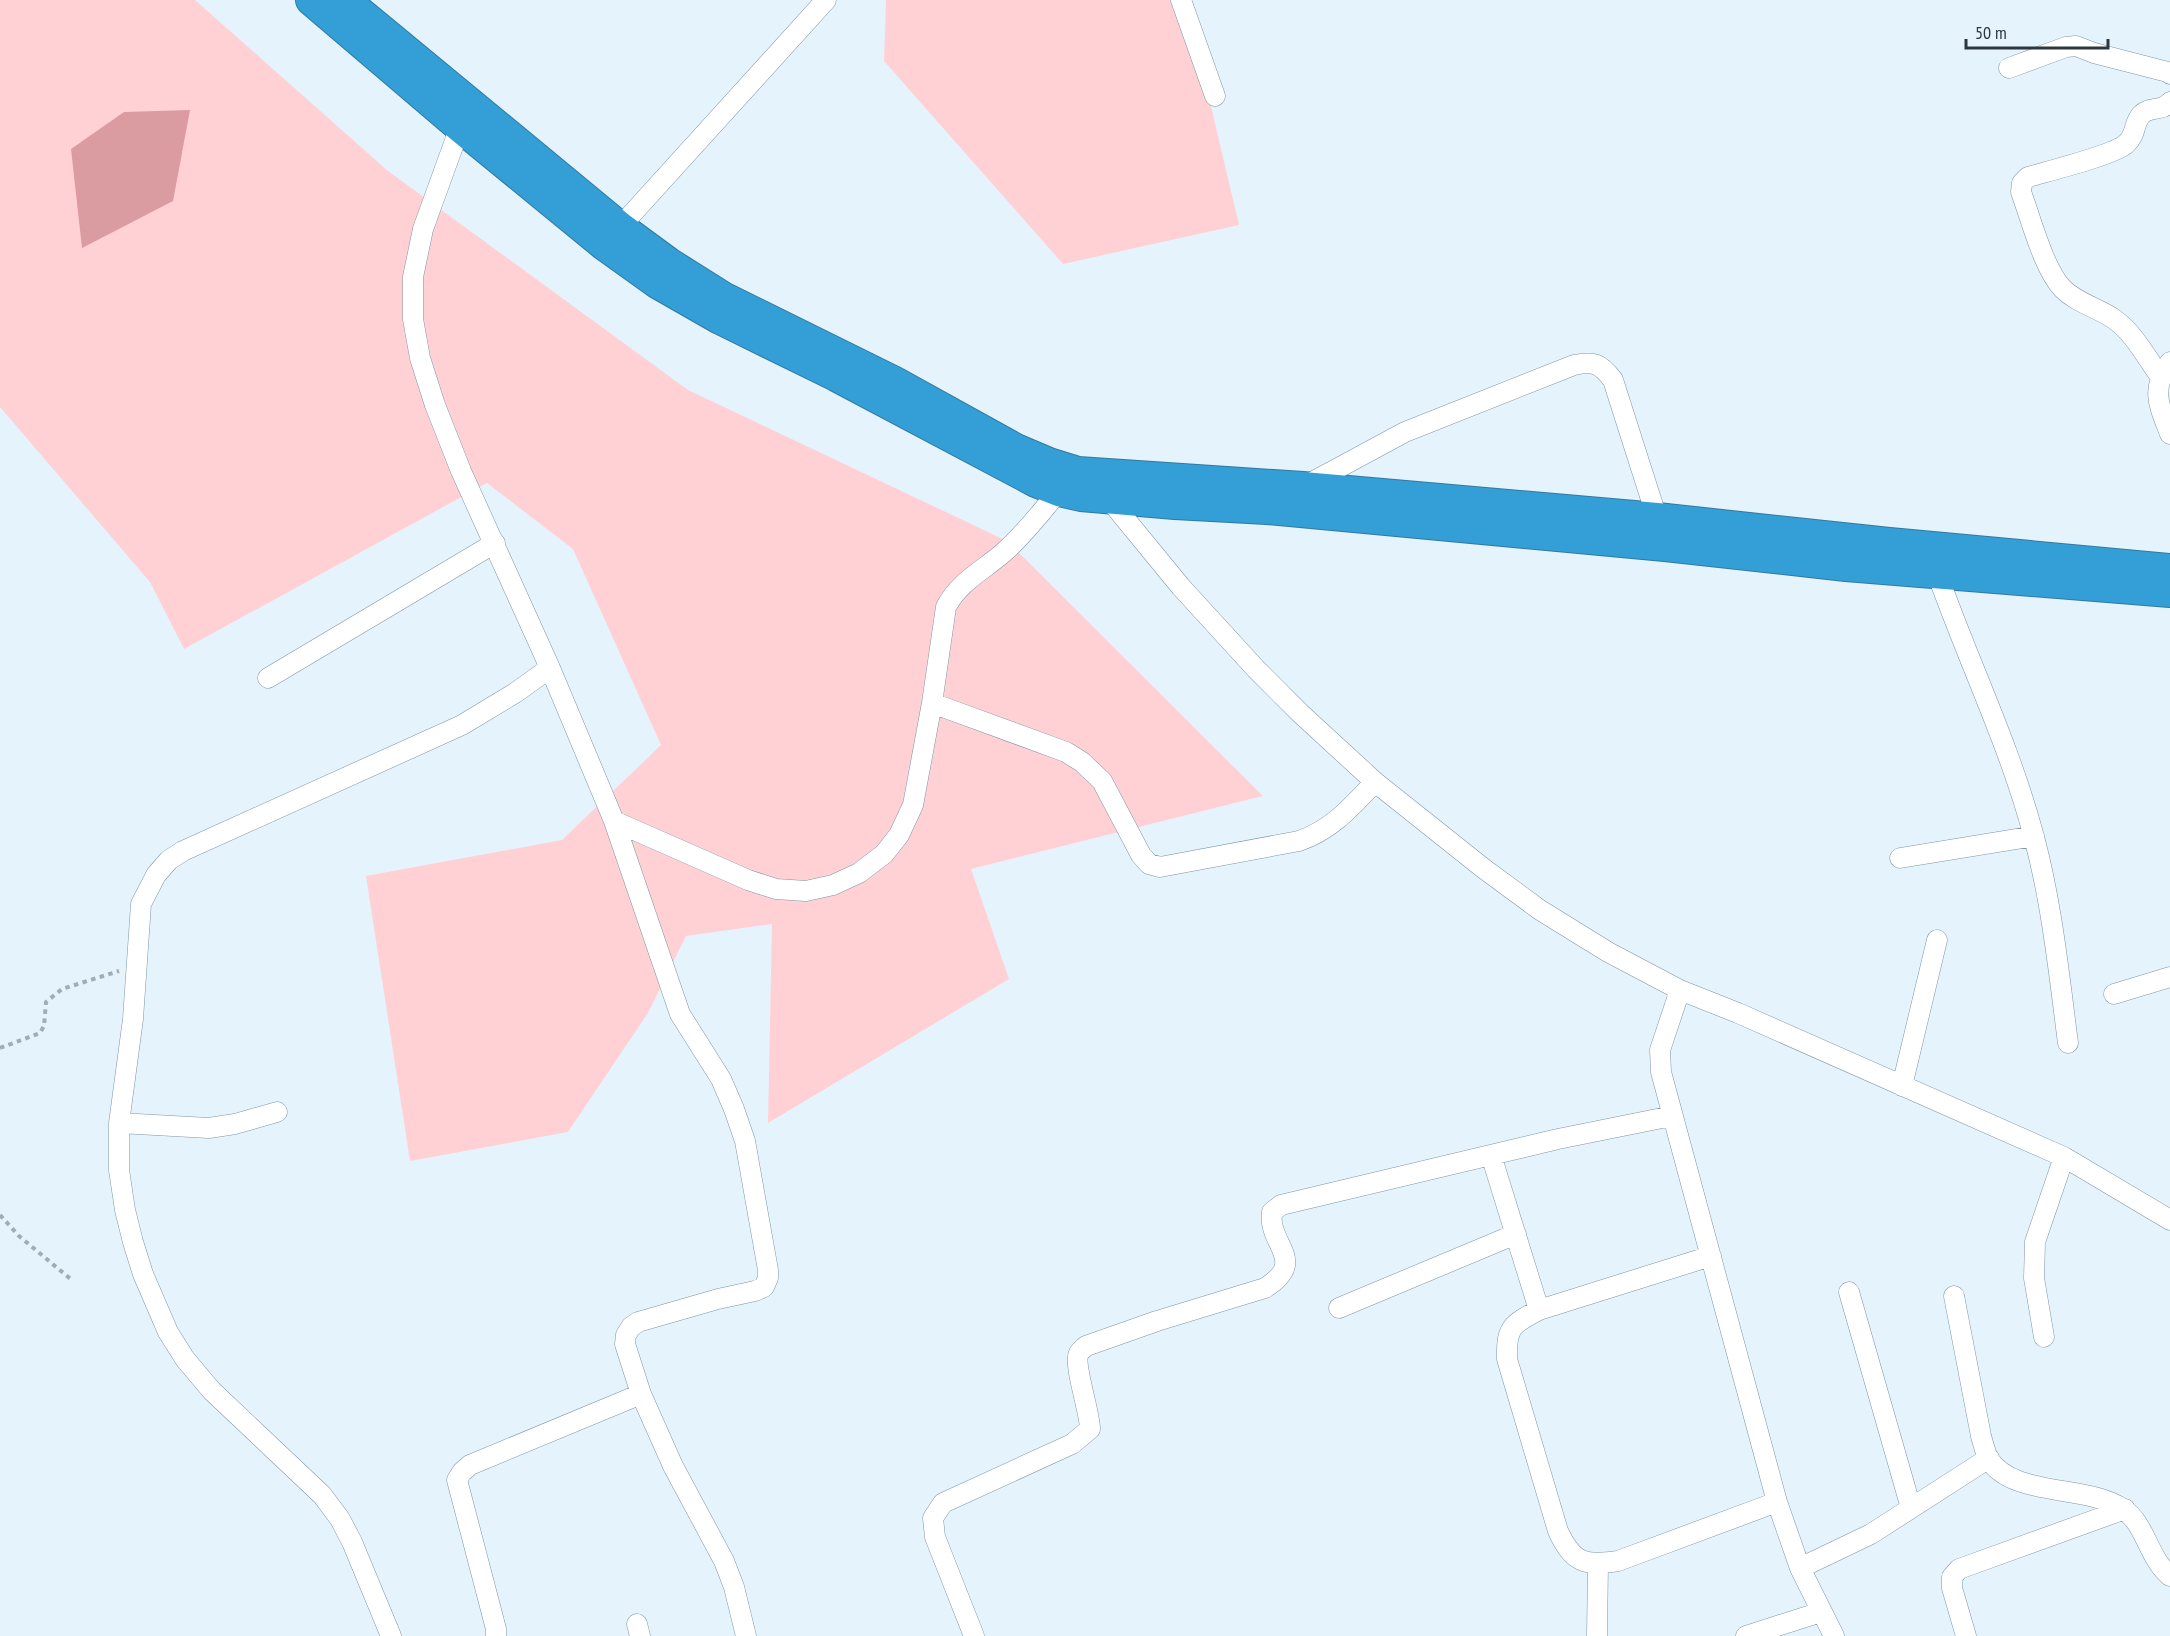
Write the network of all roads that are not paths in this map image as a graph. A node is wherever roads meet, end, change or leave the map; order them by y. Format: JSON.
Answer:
{"nodes":[{"id":1,"x":311,"y":0,"type":"edge"},
{"id":2,"x":826,"y":0,"type":"edge"},
{"id":3,"x":1181,"y":0,"type":"edge"},
{"id":4,"x":356,"y":6,"type":"edge"},
{"id":5,"x":2009,"y":68,"type":"dead end"},
{"id":6,"x":2170,"y":74,"type":"edge"},
{"id":7,"x":1215,"y":96,"type":"dead end"},
{"id":8,"x":2170,"y":102,"type":"edge"},
{"id":9,"x":460,"y":127,"type":"junction"},
{"id":10,"x":620,"y":227,"type":"junction"},
{"id":11,"x":2165,"y":369,"type":"edge"},
{"id":12,"x":2170,"y":435,"type":"edge"},
{"id":13,"x":1303,"y":487,"type":"junction"},
{"id":14,"x":1059,"y":491,"type":"junction"},
{"id":15,"x":1108,"y":498,"type":"junction"},
{"id":16,"x":1657,"y":518,"type":"junction"},
{"id":17,"x":495,"y":543,"type":"junction"},
{"id":18,"x":2170,"y":569,"type":"edge"},
{"id":19,"x":1937,"y":573,"type":"junction"},
{"id":20,"x":2170,"y":592,"type":"edge"},
{"id":21,"x":550,"y":668,"type":"junction"},
{"id":22,"x":268,"y":678,"type":"dead end"},
{"id":23,"x":932,"y":703,"type":"junction"},
{"id":24,"x":1375,"y":782,"type":"junction"},
{"id":25,"x":614,"y":820,"type":"junction"},
{"id":26,"x":2034,"y":836,"type":"junction"},
{"id":27,"x":1900,"y":858,"type":"dead end"},
{"id":28,"x":1937,"y":940,"type":"dead end"},
{"id":29,"x":2170,"y":977,"type":"edge"},
{"id":30,"x":1680,"y":990,"type":"junction"},
{"id":31,"x":2114,"y":994,"type":"dead end"},
{"id":32,"x":2068,"y":1043,"type":"dead end"},
{"id":33,"x":1902,"y":1086,"type":"junction"},
{"id":34,"x":277,"y":1112,"type":"dead end"},
{"id":35,"x":1672,"y":1116,"type":"junction"},
{"id":36,"x":119,"y":1123,"type":"junction"},
{"id":37,"x":1491,"y":1155,"type":"junction"},
{"id":38,"x":2064,"y":1157,"type":"junction"},
{"id":39,"x":2170,"y":1220,"type":"edge"},
{"id":40,"x":1516,"y":1234,"type":"junction"},
{"id":41,"x":1711,"y":1256,"type":"junction"},
{"id":42,"x":1849,"y":1292,"type":"dead end"},
{"id":43,"x":1954,"y":1296,"type":"dead end"},
{"id":44,"x":1339,"y":1308,"type":"dead end"},
{"id":45,"x":1539,"y":1310,"type":"junction"},
{"id":46,"x":2044,"y":1337,"type":"dead end"},
{"id":47,"x":641,"y":1394,"type":"junction"},
{"id":48,"x":1989,"y":1458,"type":"junction"},
{"id":49,"x":1777,"y":1502,"type":"junction"},
{"id":50,"x":1911,"y":1508,"type":"junction"},
{"id":51,"x":2125,"y":1509,"type":"junction"},
{"id":52,"x":1598,"y":1564,"type":"junction"},
{"id":53,"x":1800,"y":1568,"type":"junction"},
{"id":54,"x":2170,"y":1576,"type":"edge"},
{"id":55,"x":1821,"y":1612,"type":"junction"},
{"id":56,"x":392,"y":1636,"type":"edge"},
{"id":57,"x":496,"y":1636,"type":"edge"},
{"id":58,"x":746,"y":1636,"type":"edge"},
{"id":59,"x":974,"y":1636,"type":"edge"},
{"id":60,"x":1597,"y":1636,"type":"edge"},
{"id":61,"x":1746,"y":1636,"type":"edge"},
{"id":62,"x":1834,"y":1636,"type":"edge"},
{"id":63,"x":1966,"y":1636,"type":"edge"}],
"edges":[{"from":1,"to":9,"type":"highway"},
{"from":2,"to":10,"type":"street"},
{"from":3,"to":7,"type":"street"},
{"from":4,"to":10,"type":"highway"},
{"from":5,"to":6,"type":"street"},
{"from":8,"to":11,"type":"street"},
{"from":9,"to":14,"type":"highway"},
{"from":9,"to":17,"type":"street"},
{"from":10,"to":13,"type":"highway"},
{"from":11,"to":12,"type":"street"},
{"from":13,"to":16,"type":"highway"},
{"from":13,"to":16,"type":"street"},
{"from":14,"to":15,"type":"highway"},
{"from":14,"to":23,"type":"street"},
{"from":15,"to":19,"type":"highway"},
{"from":15,"to":24,"type":"street"},
{"from":16,"to":18,"type":"highway"},
{"from":17,"to":21,"type":"street"},
{"from":17,"to":22,"type":"street"},
{"from":19,"to":20,"type":"highway"},
{"from":19,"to":26,"type":"street"},
{"from":21,"to":25,"type":"street"},
{"from":21,"to":36,"type":"street"},
{"from":23,"to":24,"type":"street"},
{"from":23,"to":25,"type":"street"},
{"from":24,"to":30,"type":"street"},
{"from":25,"to":47,"type":"street"},
{"from":26,"to":27,"type":"street"},
{"from":26,"to":32,"type":"street"},
{"from":28,"to":33,"type":"street"},
{"from":29,"to":31,"type":"street"},
{"from":30,"to":33,"type":"street"},
{"from":30,"to":35,"type":"street"},
{"from":33,"to":38,"type":"street"},
{"from":34,"to":36,"type":"street"},
{"from":35,"to":37,"type":"street"},
{"from":35,"to":41,"type":"street"},
{"from":36,"to":56,"type":"street"},
{"from":37,"to":40,"type":"street"},
{"from":37,"to":59,"type":"street"},
{"from":38,"to":39,"type":"street"},
{"from":38,"to":46,"type":"street"},
{"from":40,"to":44,"type":"street"},
{"from":40,"to":45,"type":"street"},
{"from":41,"to":45,"type":"street"},
{"from":41,"to":49,"type":"street"},
{"from":42,"to":50,"type":"street"},
{"from":43,"to":48,"type":"street"},
{"from":45,"to":52,"type":"street"},
{"from":47,"to":57,"type":"street"},
{"from":47,"to":58,"type":"street"},
{"from":48,"to":50,"type":"street"},
{"from":48,"to":51,"type":"street"},
{"from":49,"to":52,"type":"street"},
{"from":49,"to":53,"type":"street"},
{"from":50,"to":53,"type":"street"},
{"from":51,"to":54,"type":"street"},
{"from":51,"to":63,"type":"street"},
{"from":52,"to":60,"type":"street"},
{"from":53,"to":55,"type":"street"},
{"from":55,"to":61,"type":"street"},
{"from":55,"to":62,"type":"street"}]}
